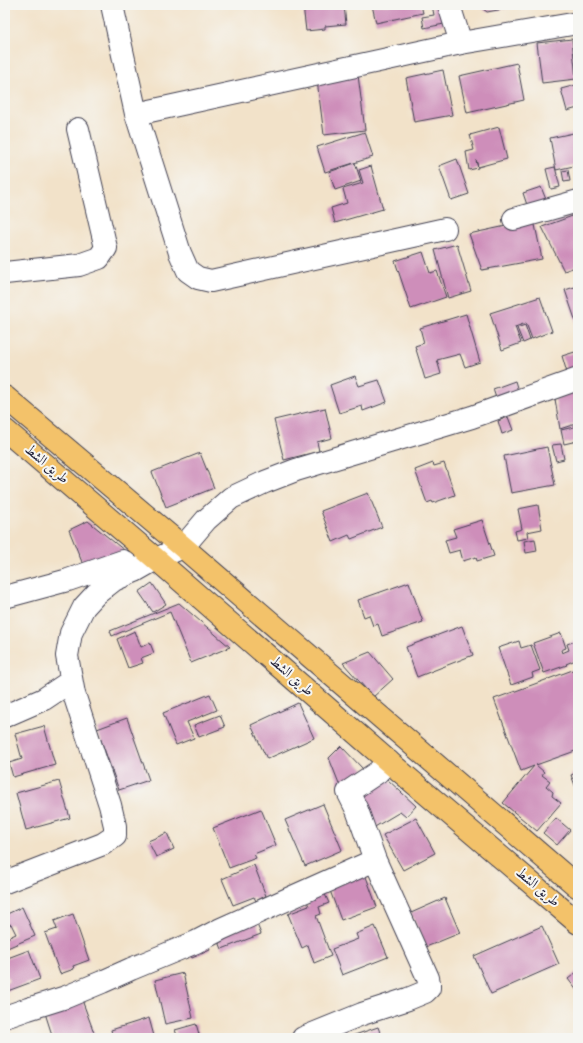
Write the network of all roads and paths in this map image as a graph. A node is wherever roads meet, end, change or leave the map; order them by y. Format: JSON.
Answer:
{"nodes":[{"id":1,"x":112,"y":5,"type":"edge"},
{"id":2,"x":449,"y":5,"type":"edge"},
{"id":3,"x":578,"y":23,"type":"edge"},
{"id":4,"x":461,"y":43,"type":"junction"},
{"id":5,"x":136,"y":114,"type":"junction"},
{"id":6,"x":78,"y":129,"type":"dead end"},
{"id":7,"x":578,"y":201,"type":"edge"},
{"id":8,"x":514,"y":219,"type":"dead end"},
{"id":9,"x":445,"y":228,"type":"dead end"},
{"id":10,"x":5,"y":273,"type":"edge"},
{"id":11,"x":578,"y":379,"type":"edge"},
{"id":12,"x":5,"y":397,"type":"edge"},
{"id":13,"x":5,"y":430,"type":"edge"},
{"id":14,"x":183,"y":547,"type":"junction"},
{"id":15,"x":156,"y":558,"type":"junction"},
{"id":16,"x":134,"y":572,"type":"junction"},
{"id":17,"x":5,"y":597,"type":"edge"},
{"id":18,"x":72,"y":681,"type":"junction"},
{"id":19,"x":5,"y":716,"type":"edge"},
{"id":20,"x":388,"y":761,"type":"junction"},
{"id":21,"x":375,"y":860,"type":"junction"},
{"id":22,"x":5,"y":882,"type":"edge"},
{"id":23,"x":578,"y":888,"type":"edge"},
{"id":24,"x":578,"y":923,"type":"edge"},
{"id":25,"x":5,"y":1017,"type":"edge"},
{"id":26,"x":303,"y":1038,"type":"edge"}],
"edges":[{"from":1,"to":5,"type":"street"},
{"from":2,"to":4,"type":"street"},
{"from":3,"to":4,"type":"street"},
{"from":4,"to":5,"type":"street"},
{"from":5,"to":9,"type":"street"},
{"from":6,"to":10,"type":"street"},
{"from":7,"to":8,"type":"street"},
{"from":11,"to":14,"type":"street"},
{"from":12,"to":14,"type":"highway","name":"طريق الشط"},
{"from":13,"to":15,"type":"highway","name":"طريق الشط"},
{"from":14,"to":15,"type":"street"},
{"from":14,"to":23,"type":"highway","name":"طريق الشط"},
{"from":15,"to":16,"type":"street"},
{"from":15,"to":20,"type":"highway","name":"طريق الشط"},
{"from":16,"to":17,"type":"street"},
{"from":16,"to":18,"type":"street"},
{"from":18,"to":19,"type":"street"},
{"from":18,"to":22,"type":"street"},
{"from":20,"to":21,"type":"street"},
{"from":20,"to":24,"type":"highway","name":"طريق الشط"},
{"from":21,"to":25,"type":"street"},
{"from":21,"to":26,"type":"street"}]}
